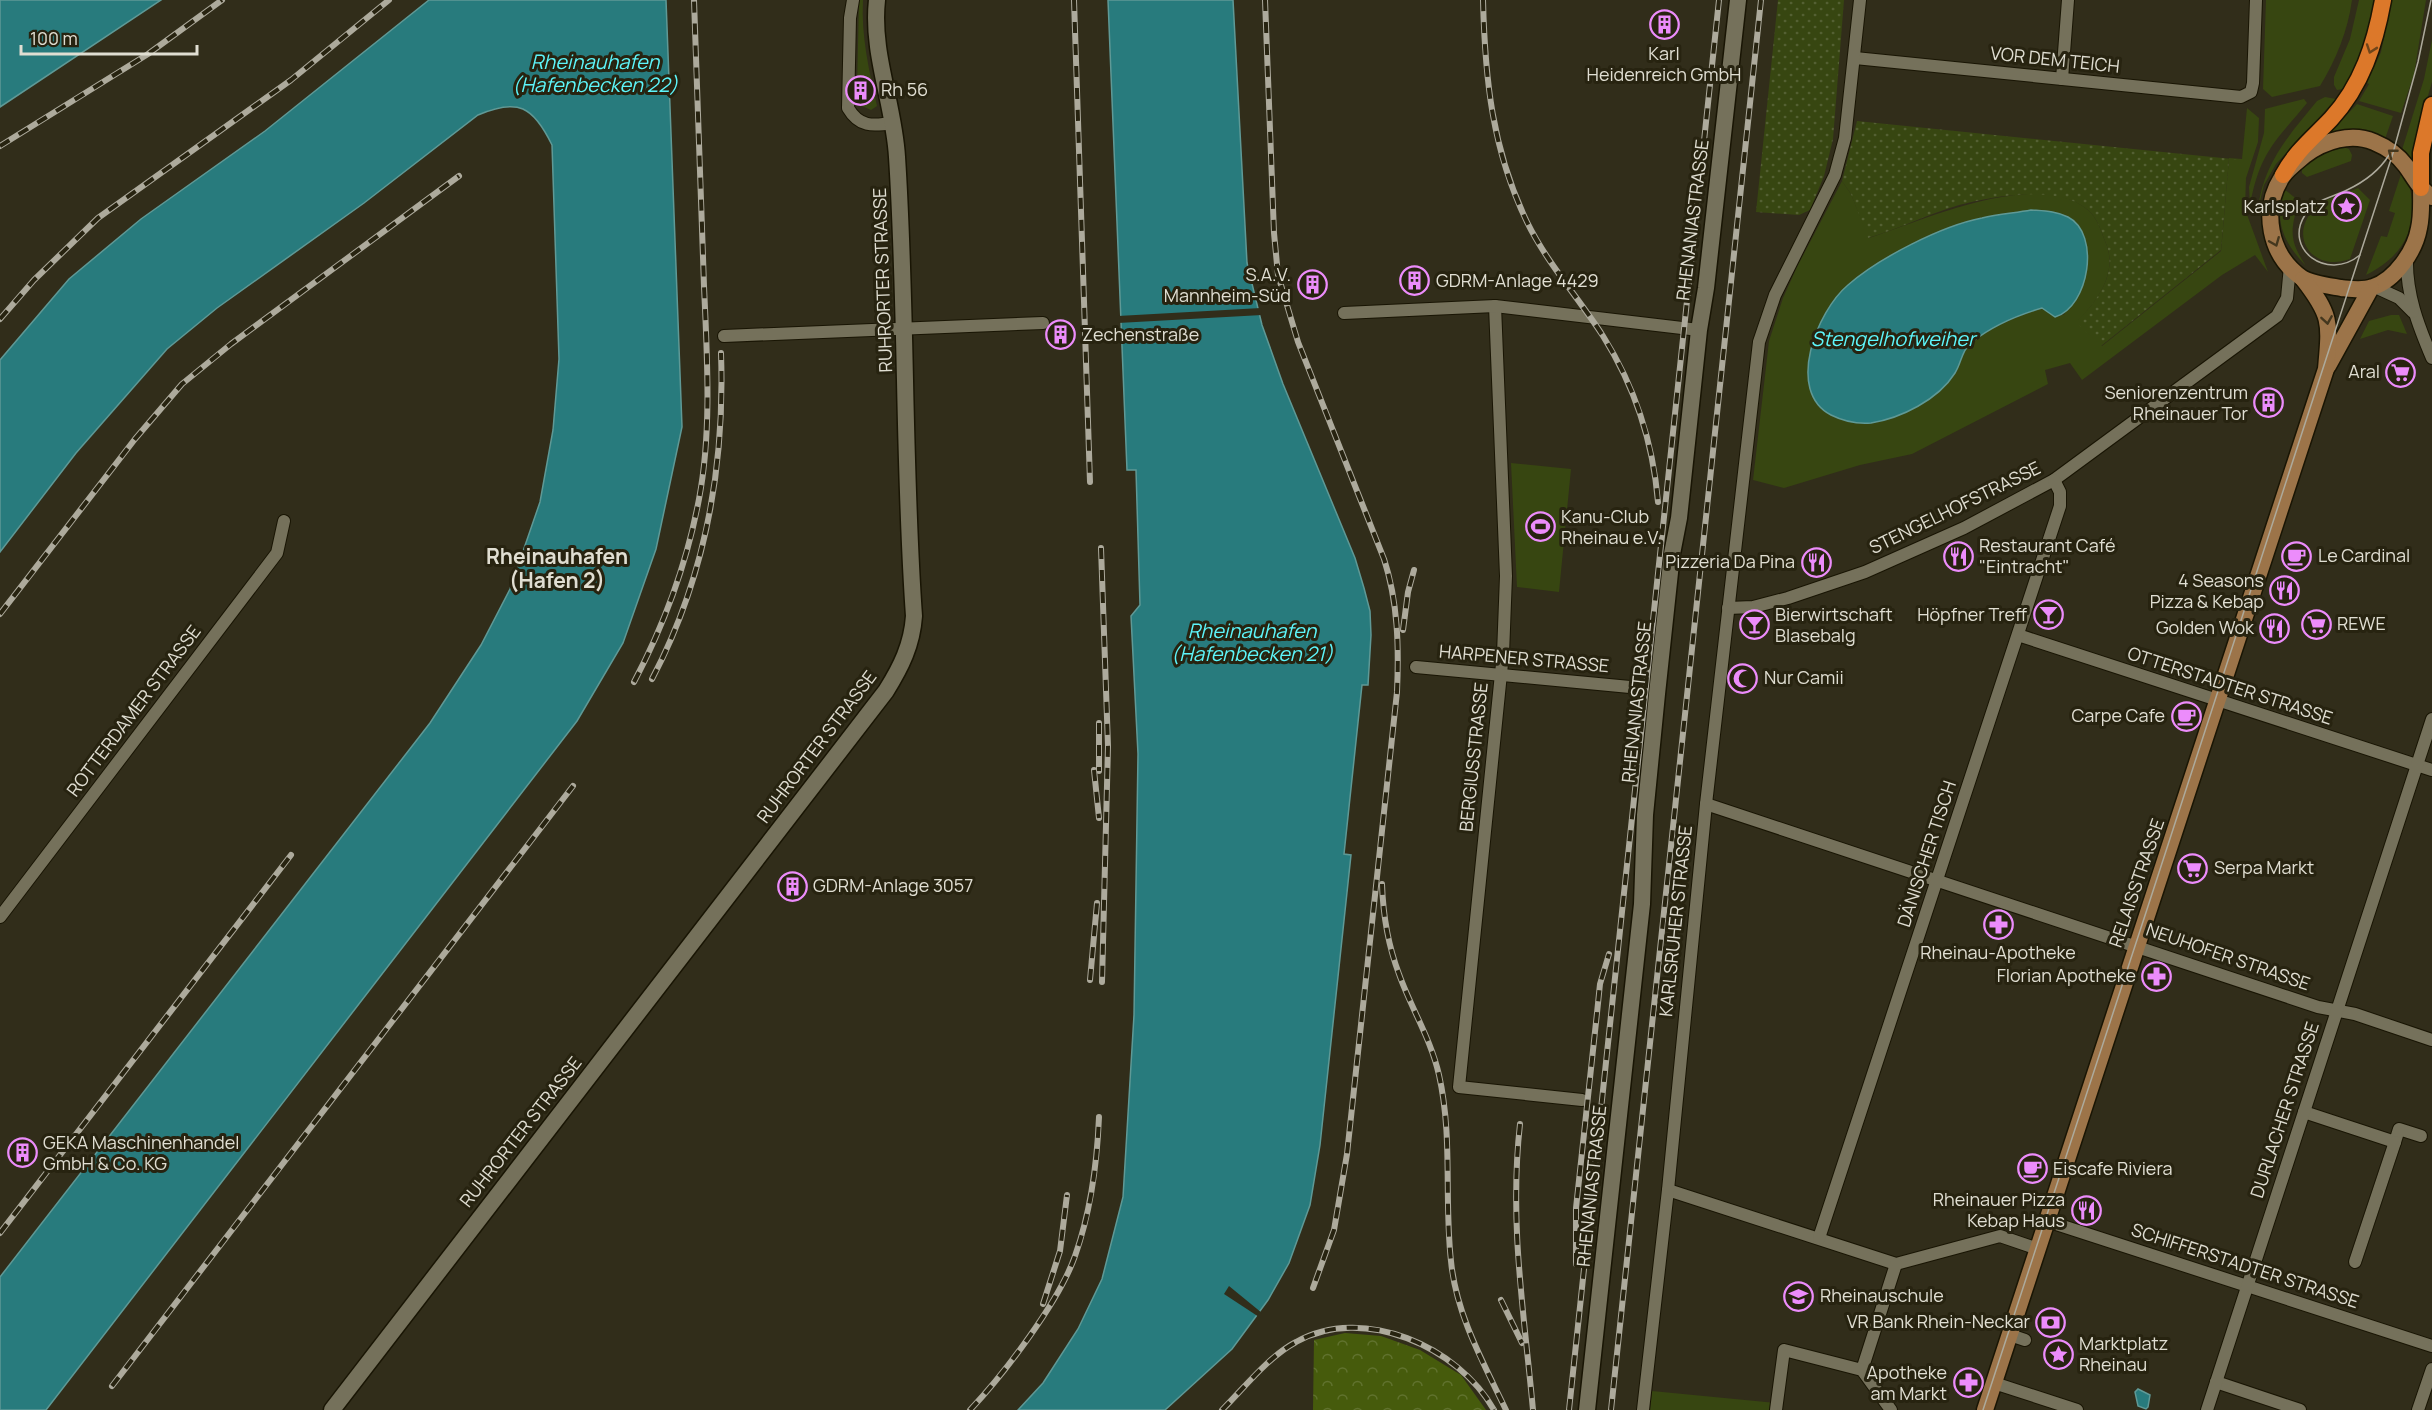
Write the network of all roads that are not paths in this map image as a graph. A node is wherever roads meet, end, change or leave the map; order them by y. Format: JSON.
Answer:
{"nodes":[{"id":1,"x":853,"y":0,"type":"edge"},
{"id":2,"x":877,"y":0,"type":"edge"},
{"id":3,"x":1738,"y":0,"type":"edge"},
{"id":4,"x":1860,"y":0,"type":"edge"},
{"id":5,"x":2068,"y":0,"type":"edge"},
{"id":6,"x":2256,"y":0,"type":"edge"},
{"id":7,"x":2383,"y":0,"type":"edge"},
{"id":8,"x":1855,"y":58,"type":"junction"},
{"id":9,"x":2062,"y":79,"type":"junction"},
{"id":10,"x":2429,"y":116,"type":"edge"},
{"id":11,"x":893,"y":123,"type":"junction"},
{"id":12,"x":2283,"y":175,"type":"junction"},
{"id":13,"x":2428,"y":187,"type":"edge"},
{"id":14,"x":2431,"y":235,"type":"edge"},
{"id":15,"x":2411,"y":251,"type":"junction"},
{"id":16,"x":2290,"y":266,"type":"junction"},
{"id":17,"x":2303,"y":279,"type":"junction"},
{"id":18,"x":2373,"y":287,"type":"junction"},
{"id":19,"x":1495,"y":306,"type":"junction"},
{"id":20,"x":1344,"y":313,"type":"dead end"},
{"id":21,"x":2414,"y":313,"type":"junction"},
{"id":22,"x":1043,"y":323,"type":"dead end"},
{"id":23,"x":904,"y":329,"type":"junction"},
{"id":24,"x":1699,"y":330,"type":"junction"},
{"id":25,"x":724,"y":336,"type":"dead end"},
{"id":26,"x":2432,"y":358,"type":"edge"},
{"id":27,"x":2326,"y":369,"type":"junction"},
{"id":28,"x":2054,"y":480,"type":"junction"},
{"id":29,"x":284,"y":521,"type":"dead end"},
{"id":30,"x":1728,"y":608,"type":"junction"},
{"id":31,"x":2018,"y":634,"type":"junction"},
{"id":32,"x":1416,"y":668,"type":"dead end"},
{"id":33,"x":1501,"y":676,"type":"junction"},
{"id":34,"x":1630,"y":687,"type":"dead end"},
{"id":35,"x":2217,"y":701,"type":"junction"},
{"id":36,"x":2432,"y":719,"type":"edge"},
{"id":37,"x":2417,"y":765,"type":"junction"},
{"id":38,"x":2432,"y":770,"type":"edge"},
{"id":39,"x":1706,"y":804,"type":"junction"},
{"id":40,"x":1937,"y":880,"type":"junction"},
{"id":41,"x":0,"y":917,"type":"edge"},
{"id":42,"x":2137,"y":945,"type":"junction"},
{"id":43,"x":2337,"y":1011,"type":"junction"},
{"id":44,"x":2432,"y":1040,"type":"edge"},
{"id":45,"x":1582,"y":1100,"type":"dead end"},
{"id":46,"x":2304,"y":1112,"type":"junction"},
{"id":47,"x":2421,"y":1136,"type":"dead end"},
{"id":48,"x":2395,"y":1142,"type":"junction"},
{"id":49,"x":1668,"y":1190,"type":"junction"},
{"id":50,"x":2047,"y":1221,"type":"junction"},
{"id":51,"x":1819,"y":1238,"type":"junction"},
{"id":52,"x":2038,"y":1249,"type":"junction"},
{"id":53,"x":2355,"y":1262,"type":"dead end"},
{"id":54,"x":1896,"y":1264,"type":"junction"},
{"id":55,"x":2247,"y":1286,"type":"junction"},
{"id":56,"x":2432,"y":1346,"type":"edge"},
{"id":57,"x":2432,"y":1369,"type":"edge"},
{"id":58,"x":1862,"y":1370,"type":"junction"},
{"id":59,"x":2216,"y":1382,"type":"junction"},
{"id":60,"x":1994,"y":1383,"type":"junction"},
{"id":61,"x":332,"y":1410,"type":"edge"},
{"id":62,"x":1587,"y":1410,"type":"edge"},
{"id":63,"x":1643,"y":1410,"type":"edge"},
{"id":64,"x":1776,"y":1410,"type":"edge"},
{"id":65,"x":1891,"y":1410,"type":"edge"},
{"id":66,"x":1985,"y":1410,"type":"edge"},
{"id":67,"x":2077,"y":1410,"type":"edge"},
{"id":68,"x":2207,"y":1410,"type":"edge"},
{"id":69,"x":2300,"y":1410,"type":"edge"},
{"id":70,"x":2418,"y":1410,"type":"edge"}],
"edges":[{"from":1,"to":11,"type":"street"},
{"from":2,"to":11,"type":"street","name":"RUHRORTER STRASSE"},
{"from":3,"to":24,"type":"street","name":"RHENANIASTRASSE"},
{"from":4,"to":8,"type":"street","name":"KARLSRUHER STRASSE"},
{"from":5,"to":9,"type":"street"},
{"from":6,"to":9,"type":"street","name":"VOR DEM TEICH"},
{"from":7,"to":12,"type":"highway","one_way":true},
{"from":8,"to":9,"type":"street","name":"VOR DEM TEICH"},
{"from":8,"to":30,"type":"street","name":"KARLSRUHER STRASSE"},
{"from":10,"to":13,"type":"highway"},
{"from":11,"to":23,"type":"street","name":"RUHRORTER STRASSE"},
{"from":13,"to":12,"type":"main road","one_way":true},
{"from":12,"to":16,"type":"main road","one_way":true},
{"from":13,"to":15,"type":"main road"},
{"from":14,"to":15,"type":"main road"},
{"from":15,"to":18,"type":"main road"},
{"from":15,"to":21,"type":"street"},
{"from":16,"to":17,"type":"main road"},
{"from":16,"to":28,"type":"street","name":"STENGELHOFSTRASSE"},
{"from":17,"to":18,"type":"main road"},
{"from":17,"to":27,"type":"main road","name":"RELAISSTRASSE","one_way":true},
{"from":18,"to":21,"type":"street"},
{"from":18,"to":27,"type":"main road","name":"RELAISSTRASSE"},
{"from":19,"to":20,"type":"street"},
{"from":19,"to":24,"type":"street"},
{"from":19,"to":33,"type":"street","name":"BERGIUSSTRASSE"},
{"from":21,"to":26,"type":"street"},
{"from":22,"to":23,"type":"street"},
{"from":23,"to":25,"type":"street"},
{"from":23,"to":61,"type":"street","name":"RUHRORTER STRASSE"},
{"from":24,"to":62,"type":"street","name":"RHENANIASTRASSE"},
{"from":27,"to":35,"type":"main road","name":"RELAISSTRASSE"},
{"from":28,"to":30,"type":"street","name":"STENGELHOFSTRASSE"},
{"from":28,"to":31,"type":"street","name":"DÄNISCHER TISCH"},
{"from":29,"to":41,"type":"street","name":"ROTTERDAMER STRASSE"},
{"from":30,"to":39,"type":"street","name":"KARLSRUHER STRASSE"},
{"from":31,"to":35,"type":"street","name":"OTTERSTADTER STRASSE"},
{"from":31,"to":40,"type":"street","name":"DÄNISCHER TISCH"},
{"from":32,"to":33,"type":"street","name":"HARPENER STRASSE"},
{"from":33,"to":34,"type":"street","name":"HARPENER STRASSE"},
{"from":33,"to":45,"type":"street","name":"BERGIUSSTRASSE"},
{"from":35,"to":37,"type":"street","name":"OTTERSTADTER STRASSE"},
{"from":35,"to":42,"type":"main road","name":"RELAISSTRASSE"},
{"from":36,"to":37,"type":"street","name":"DURLACHER STRASSE"},
{"from":37,"to":38,"type":"street","name":"OTTERSTADTER STRASSE"},
{"from":37,"to":43,"type":"street","name":"DURLACHER STRASSE"},
{"from":39,"to":40,"type":"street","name":"NEUHOFER STRASSE"},
{"from":39,"to":49,"type":"street","name":"KARLSRUHER STRASSE"},
{"from":40,"to":42,"type":"street","name":"NEUHOFER STRASSE"},
{"from":40,"to":51,"type":"street","name":"DÄNISCHER TISCH"},
{"from":42,"to":43,"type":"street","name":"NEUHOFER STRASSE"},
{"from":42,"to":50,"type":"main road","name":"RELAISSTRASSE"},
{"from":43,"to":44,"type":"street","name":"NEUHOFER STRASSE"},
{"from":43,"to":46,"type":"street","name":"DURLACHER STRASSE"},
{"from":46,"to":48,"type":"street"},
{"from":46,"to":55,"type":"street","name":"DURLACHER STRASSE"},
{"from":47,"to":48,"type":"street"},
{"from":48,"to":53,"type":"street"},
{"from":49,"to":51,"type":"street"},
{"from":49,"to":63,"type":"street","name":"KARLSRUHER STRASSE"},
{"from":50,"to":52,"type":"main road","name":"RELAISSTRASSE"},
{"from":50,"to":55,"type":"street","name":"SCHIFFERSTADTER STRASSE"},
{"from":51,"to":54,"type":"street"},
{"from":52,"to":54,"type":"street"},
{"from":52,"to":60,"type":"main road","name":"RELAISSTRASSE"},
{"from":54,"to":58,"type":"street"},
{"from":55,"to":56,"type":"street","name":"SCHIFFERSTADTER STRASSE"},
{"from":55,"to":59,"type":"street","name":"DURLACHER STRASSE"},
{"from":57,"to":70,"type":"street"},
{"from":58,"to":64,"type":"street"},
{"from":58,"to":65,"type":"street"},
{"from":59,"to":68,"type":"street","name":"DURLACHER STRASSE"},
{"from":59,"to":69,"type":"street"},
{"from":60,"to":66,"type":"main road","name":"RELAISSTRASSE"},
{"from":60,"to":67,"type":"street"}]}
